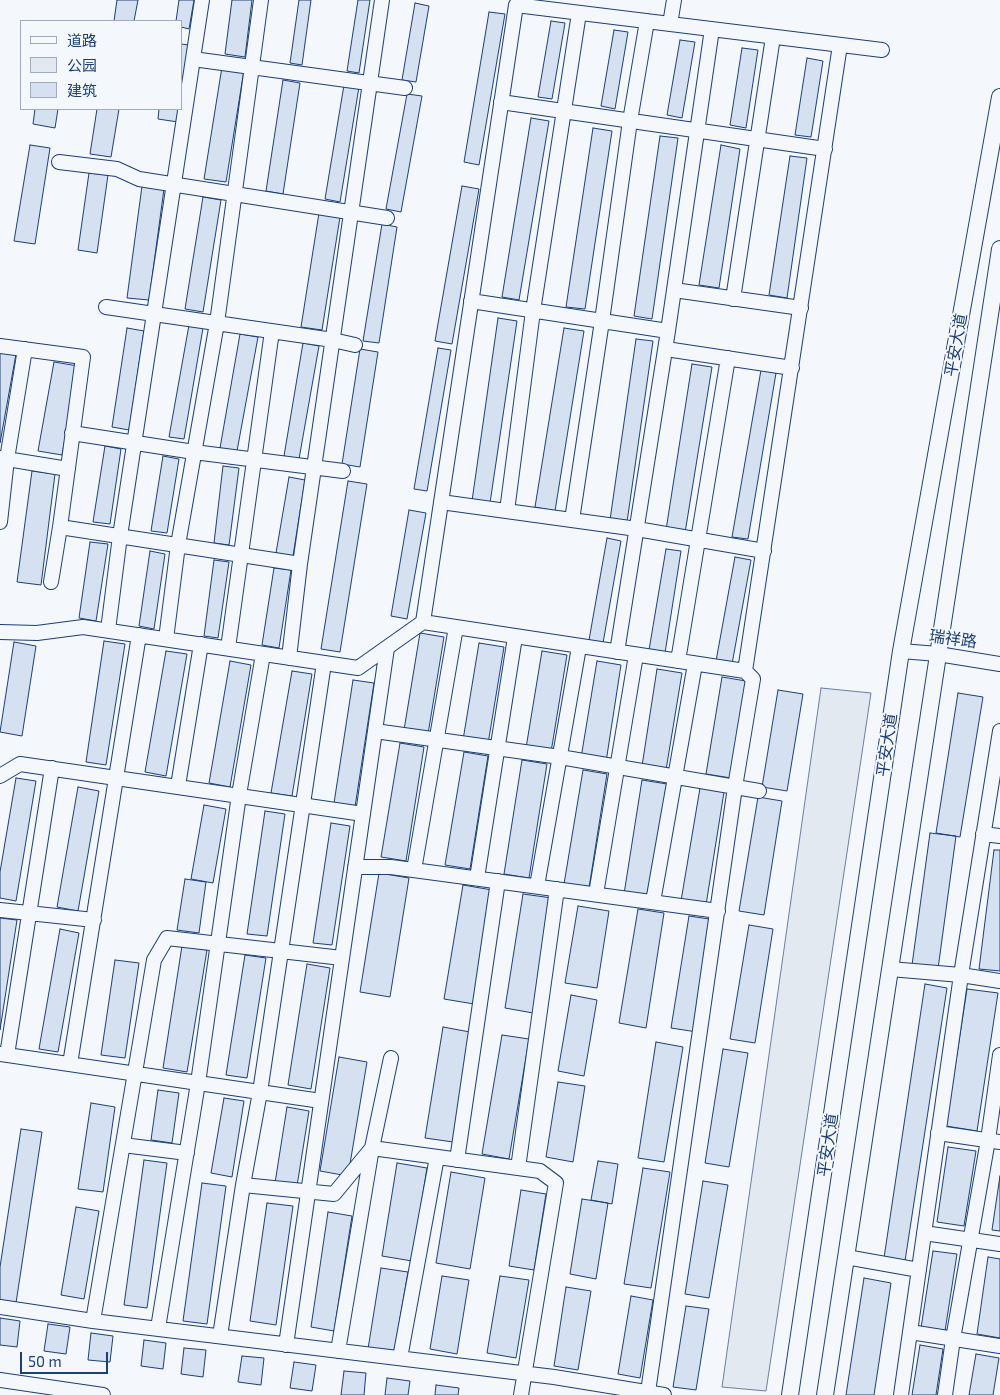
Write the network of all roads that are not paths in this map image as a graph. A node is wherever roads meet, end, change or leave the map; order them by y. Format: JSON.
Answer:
{"nodes":[{"id":1,"x":202,"y":0,"type":"edge"},
{"id":2,"x":261,"y":0,"type":"edge"},
{"id":3,"x":382,"y":0,"type":"edge"},
{"id":4,"x":674,"y":0,"type":"edge"},
{"id":5,"x":579,"y":13,"type":"junction"},
{"id":6,"x":647,"y":21,"type":"junction"},
{"id":7,"x":670,"y":24,"type":"junction"},
{"id":8,"x":712,"y":29,"type":"junction"},
{"id":9,"x":773,"y":37,"type":"junction"},
{"id":10,"x":840,"y":45,"type":"junction"},
{"id":11,"x":882,"y":50,"type":"dead end"},
{"id":12,"x":193,"y":59,"type":"junction"},
{"id":13,"x":251,"y":67,"type":"junction"},
{"id":14,"x":370,"y":84,"type":"junction"},
{"id":15,"x":404,"y":88,"type":"dead end"},
{"id":16,"x":1000,"y":97,"type":"edge"},
{"id":17,"x":501,"y":102,"type":"junction"},
{"id":18,"x":564,"y":111,"type":"junction"},
{"id":19,"x":630,"y":121,"type":"junction"},
{"id":20,"x":697,"y":131,"type":"junction"},
{"id":21,"x":758,"y":140,"type":"junction"},
{"id":22,"x":825,"y":149,"type":"junction"},
{"id":23,"x":60,"y":162,"type":"dead end"},
{"id":24,"x":174,"y":184,"type":"junction"},
{"id":25,"x":234,"y":193,"type":"junction"},
{"id":26,"x":352,"y":212,"type":"junction"},
{"id":27,"x":387,"y":218,"type":"dead end"},
{"id":28,"x":1000,"y":249,"type":"edge"},
{"id":29,"x":674,"y":290,"type":"junction"},
{"id":30,"x":734,"y":299,"type":"junction"},
{"id":31,"x":471,"y":301,"type":"junction"},
{"id":32,"x":106,"y":307,"type":"dead end"},
{"id":33,"x":801,"y":308,"type":"junction"},
{"id":34,"x":534,"y":310,"type":"junction"},
{"id":35,"x":154,"y":314,"type":"junction"},
{"id":36,"x":602,"y":321,"type":"junction"},
{"id":37,"x":217,"y":323,"type":"junction"},
{"id":38,"x":272,"y":331,"type":"junction"},
{"id":39,"x":668,"y":331,"type":"junction"},
{"id":40,"x":333,"y":340,"type":"junction"},
{"id":41,"x":355,"y":345,"type":"dead end"},
{"id":42,"x":0,"y":346,"type":"edge"},
{"id":43,"x":26,"y":349,"type":"junction"},
{"id":44,"x":666,"y":349,"type":"junction"},
{"id":45,"x":728,"y":358,"type":"junction"},
{"id":46,"x":792,"y":368,"type":"junction"},
{"id":47,"x":72,"y":433,"type":"junction"},
{"id":48,"x":134,"y":443,"type":"junction"},
{"id":49,"x":194,"y":452,"type":"junction"},
{"id":50,"x":3,"y":458,"type":"edge"},
{"id":51,"x":254,"y":460,"type":"junction"},
{"id":52,"x":314,"y":467,"type":"junction"},
{"id":53,"x":68,"y":469,"type":"junction"},
{"id":54,"x":343,"y":471,"type":"dead end"},
{"id":55,"x":441,"y":502,"type":"junction"},
{"id":56,"x":507,"y":511,"type":"junction"},
{"id":57,"x":572,"y":520,"type":"junction"},
{"id":58,"x":0,"y":522,"type":"edge"},
{"id":59,"x":60,"y":526,"type":"junction"},
{"id":60,"x":637,"y":529,"type":"junction"},
{"id":61,"x":120,"y":536,"type":"junction"},
{"id":62,"x":698,"y":540,"type":"junction"},
{"id":63,"x":178,"y":545,"type":"junction"},
{"id":64,"x":764,"y":551,"type":"junction"},
{"id":65,"x":241,"y":555,"type":"junction"},
{"id":66,"x":300,"y":564,"type":"junction"},
{"id":67,"x":51,"y":582,"type":"dead end"},
{"id":68,"x":423,"y":622,"type":"junction"},
{"id":69,"x":456,"y":628,"type":"junction"},
{"id":70,"x":108,"y":630,"type":"junction"},
{"id":71,"x":0,"y":632,"type":"edge"},
{"id":72,"x":139,"y":635,"type":"junction"},
{"id":73,"x":515,"y":637,"type":"junction"},
{"id":74,"x":166,"y":639,"type":"junction"},
{"id":75,"x":201,"y":644,"type":"junction"},
{"id":76,"x":579,"y":647,"type":"junction"},
{"id":77,"x":228,"y":648,"type":"junction"},
{"id":78,"x":387,"y":648,"type":"junction"},
{"id":79,"x":901,"y":651,"type":"junction"},
{"id":80,"x":617,"y":652,"type":"junction"},
{"id":81,"x":263,"y":654,"type":"junction"},
{"id":82,"x":938,"y":654,"type":"junction"},
{"id":83,"x":636,"y":655,"type":"junction"},
{"id":84,"x":289,"y":658,"type":"junction"},
{"id":85,"x":678,"y":661,"type":"junction"},
{"id":86,"x":324,"y":663,"type":"junction"},
{"id":87,"x":696,"y":664,"type":"junction"},
{"id":88,"x":1000,"y":664,"type":"edge"},
{"id":89,"x":745,"y":671,"type":"junction"},
{"id":90,"x":375,"y":731,"type":"junction"},
{"id":91,"x":1000,"y":731,"type":"edge"},
{"id":92,"x":436,"y":740,"type":"junction"},
{"id":93,"x":497,"y":748,"type":"junction"},
{"id":94,"x":560,"y":757,"type":"junction"},
{"id":95,"x":617,"y":767,"type":"junction"},
{"id":96,"x":52,"y":768,"type":"junction"},
{"id":97,"x":0,"y":776,"type":"edge"},
{"id":98,"x":117,"y":777,"type":"junction"},
{"id":99,"x":675,"y":777,"type":"junction"},
{"id":100,"x":178,"y":786,"type":"junction"},
{"id":101,"x":736,"y":787,"type":"junction"},
{"id":102,"x":760,"y":791,"type":"dead end"},
{"id":103,"x":239,"y":795,"type":"junction"},
{"id":104,"x":303,"y":805,"type":"junction"},
{"id":105,"x":363,"y":814,"type":"junction"},
{"id":106,"x":983,"y":834,"type":"junction"},
{"id":107,"x":1000,"y":836,"type":"edge"},
{"id":108,"x":355,"y":867,"type":"junction"},
{"id":109,"x":414,"y":870,"type":"junction"},
{"id":110,"x":477,"y":878,"type":"junction"},
{"id":111,"x":498,"y":881,"type":"junction"},
{"id":112,"x":537,"y":886,"type":"junction"},
{"id":113,"x":557,"y":889,"type":"junction"},
{"id":114,"x":596,"y":894,"type":"junction"},
{"id":115,"x":653,"y":902,"type":"junction"},
{"id":116,"x":0,"y":910,"type":"edge"},
{"id":117,"x":718,"y":911,"type":"junction"},
{"id":118,"x":29,"y":913,"type":"junction"},
{"id":119,"x":94,"y":920,"type":"junction"},
{"id":120,"x":218,"y":943,"type":"junction"},
{"id":121,"x":281,"y":950,"type":"junction"},
{"id":122,"x":342,"y":958,"type":"junction"},
{"id":123,"x":890,"y":969,"type":"junction"},
{"id":124,"x":961,"y":975,"type":"junction"},
{"id":125,"x":1000,"y":981,"type":"edge"},
{"id":126,"x":3,"y":1054,"type":"edge"},
{"id":127,"x":1000,"y":1055,"type":"edge"},
{"id":128,"x":390,"y":1058,"type":"dead end"},
{"id":129,"x":70,"y":1064,"type":"junction"},
{"id":130,"x":135,"y":1073,"type":"junction"},
{"id":131,"x":198,"y":1083,"type":"junction"},
{"id":132,"x":260,"y":1092,"type":"junction"},
{"id":133,"x":322,"y":1101,"type":"junction"},
{"id":134,"x":938,"y":1133,"type":"junction"},
{"id":135,"x":994,"y":1141,"type":"edge"},
{"id":136,"x":122,"y":1145,"type":"junction"},
{"id":137,"x":372,"y":1148,"type":"junction"},
{"id":138,"x":186,"y":1154,"type":"junction"},
{"id":139,"x":437,"y":1157,"type":"junction"},
{"id":140,"x":457,"y":1160,"type":"junction"},
{"id":141,"x":518,"y":1168,"type":"junction"},
{"id":142,"x":243,"y":1185,"type":"junction"},
{"id":143,"x":308,"y":1192,"type":"junction"},
{"id":144,"x":924,"y":1233,"type":"junction"},
{"id":145,"x":971,"y":1240,"type":"junction"},
{"id":146,"x":1000,"y":1244,"type":"edge"},
{"id":147,"x":846,"y":1257,"type":"junction"},
{"id":148,"x":919,"y":1270,"type":"junction"},
{"id":149,"x":0,"y":1307,"type":"edge"},
{"id":150,"x":93,"y":1321,"type":"junction"},
{"id":151,"x":158,"y":1328,"type":"junction"},
{"id":152,"x":910,"y":1332,"type":"junction"},
{"id":153,"x":220,"y":1336,"type":"junction"},
{"id":154,"x":953,"y":1339,"type":"junction"},
{"id":155,"x":286,"y":1345,"type":"junction"},
{"id":156,"x":1000,"y":1346,"type":"edge"},
{"id":157,"x":338,"y":1351,"type":"junction"},
{"id":158,"x":400,"y":1358,"type":"junction"},
{"id":159,"x":524,"y":1373,"type":"junction"},
{"id":160,"x":0,"y":1380,"type":"edge"},
{"id":161,"x":648,"y":1392,"type":"junction"},
{"id":162,"x":102,"y":1395,"type":"edge"},
{"id":163,"x":521,"y":1395,"type":"edge"},
{"id":164,"x":664,"y":1395,"type":"edge"},
{"id":165,"x":790,"y":1395,"type":"edge"},
{"id":166,"x":825,"y":1395,"type":"edge"},
{"id":167,"x":901,"y":1395,"type":"edge"},
{"id":168,"x":945,"y":1395,"type":"edge"}],
"edges":[{"from":1,"to":12,"type":"street"},
{"from":2,"to":13,"type":"street"},
{"from":3,"to":14,"type":"street"},
{"from":4,"to":7,"type":"street"},
{"from":5,"to":6,"type":"street"},
{"from":5,"to":17,"type":"street"},
{"from":5,"to":18,"type":"street"},
{"from":6,"to":7,"type":"street"},
{"from":6,"to":19,"type":"street"},
{"from":7,"to":8,"type":"street"},
{"from":8,"to":9,"type":"street"},
{"from":8,"to":20,"type":"street"},
{"from":9,"to":10,"type":"street"},
{"from":9,"to":21,"type":"street"},
{"from":10,"to":11,"type":"street"},
{"from":10,"to":22,"type":"street"},
{"from":12,"to":13,"type":"street"},
{"from":12,"to":24,"type":"street"},
{"from":13,"to":14,"type":"street"},
{"from":13,"to":25,"type":"street"},
{"from":14,"to":15,"type":"street"},
{"from":14,"to":26,"type":"street"},
{"from":16,"to":79,"type":"main road","name":"平安大道"},
{"from":17,"to":18,"type":"street"},
{"from":17,"to":31,"type":"street"},
{"from":18,"to":19,"type":"street"},
{"from":18,"to":34,"type":"street"},
{"from":19,"to":20,"type":"street"},
{"from":19,"to":36,"type":"street"},
{"from":20,"to":21,"type":"street"},
{"from":20,"to":29,"type":"street"},
{"from":21,"to":22,"type":"street"},
{"from":21,"to":30,"type":"street"},
{"from":22,"to":33,"type":"street"},
{"from":23,"to":24,"type":"street"},
{"from":24,"to":25,"type":"street"},
{"from":24,"to":35,"type":"street"},
{"from":25,"to":26,"type":"street"},
{"from":25,"to":37,"type":"street"},
{"from":26,"to":27,"type":"street"},
{"from":26,"to":40,"type":"street"},
{"from":28,"to":82,"type":"main road","name":"平安大道"},
{"from":29,"to":30,"type":"street"},
{"from":29,"to":39,"type":"street"},
{"from":30,"to":33,"type":"street"},
{"from":31,"to":34,"type":"street"},
{"from":31,"to":55,"type":"street"},
{"from":32,"to":35,"type":"street"},
{"from":33,"to":46,"type":"street"},
{"from":34,"to":36,"type":"street"},
{"from":34,"to":56,"type":"street"},
{"from":35,"to":37,"type":"street"},
{"from":35,"to":48,"type":"street"},
{"from":36,"to":39,"type":"street"},
{"from":36,"to":57,"type":"street"},
{"from":37,"to":38,"type":"street"},
{"from":37,"to":49,"type":"street"},
{"from":38,"to":40,"type":"street"},
{"from":38,"to":51,"type":"street"},
{"from":39,"to":44,"type":"street"},
{"from":40,"to":41,"type":"street"},
{"from":40,"to":52,"type":"street"},
{"from":42,"to":43,"type":"street"},
{"from":43,"to":47,"type":"street"},
{"from":43,"to":50,"type":"street"},
{"from":44,"to":45,"type":"street"},
{"from":44,"to":60,"type":"street"},
{"from":45,"to":46,"type":"street"},
{"from":45,"to":62,"type":"street"},
{"from":46,"to":64,"type":"street"},
{"from":47,"to":48,"type":"street"},
{"from":47,"to":53,"type":"street"},
{"from":48,"to":49,"type":"street"},
{"from":48,"to":61,"type":"street"},
{"from":49,"to":51,"type":"street"},
{"from":49,"to":63,"type":"street"},
{"from":50,"to":53,"type":"street"},
{"from":50,"to":58,"type":"street"},
{"from":51,"to":52,"type":"street"},
{"from":51,"to":65,"type":"street"},
{"from":52,"to":54,"type":"street"},
{"from":52,"to":66,"type":"street"},
{"from":53,"to":59,"type":"street"},
{"from":55,"to":56,"type":"street"},
{"from":55,"to":68,"type":"street"},
{"from":56,"to":57,"type":"street"},
{"from":57,"to":60,"type":"street"},
{"from":59,"to":61,"type":"street"},
{"from":59,"to":67,"type":"street"},
{"from":60,"to":62,"type":"street"},
{"from":60,"to":80,"type":"street"},
{"from":61,"to":63,"type":"street"},
{"from":61,"to":70,"type":"street"},
{"from":62,"to":64,"type":"street"},
{"from":62,"to":85,"type":"street"},
{"from":63,"to":65,"type":"street"},
{"from":63,"to":74,"type":"street"},
{"from":64,"to":89,"type":"street"},
{"from":65,"to":66,"type":"street"},
{"from":65,"to":77,"type":"street"},
{"from":66,"to":84,"type":"street"},
{"from":68,"to":69,"type":"street"},
{"from":68,"to":78,"type":"street"},
{"from":69,"to":73,"type":"street"},
{"from":69,"to":92,"type":"street"},
{"from":70,"to":71,"type":"street"},
{"from":70,"to":72,"type":"street"},
{"from":72,"to":74,"type":"street"},
{"from":72,"to":98,"type":"street"},
{"from":73,"to":76,"type":"street"},
{"from":73,"to":93,"type":"street"},
{"from":74,"to":75,"type":"street"},
{"from":75,"to":77,"type":"street"},
{"from":75,"to":100,"type":"street"},
{"from":76,"to":80,"type":"street"},
{"from":76,"to":94,"type":"street"},
{"from":77,"to":81,"type":"street"},
{"from":78,"to":86,"type":"street"},
{"from":78,"to":90,"type":"street"},
{"from":79,"to":82,"type":"street","name":"瑞祥路"},
{"from":79,"to":165,"type":"main road","name":"平安大道"},
{"from":80,"to":83,"type":"street"},
{"from":81,"to":84,"type":"street"},
{"from":81,"to":103,"type":"street"},
{"from":82,"to":88,"type":"street","name":"瑞祥路"},
{"from":82,"to":123,"type":"main road","name":"平安大道"},
{"from":83,"to":85,"type":"street"},
{"from":83,"to":95,"type":"street"},
{"from":84,"to":86,"type":"street"},
{"from":85,"to":87,"type":"street"},
{"from":86,"to":104,"type":"street"},
{"from":87,"to":89,"type":"street"},
{"from":87,"to":99,"type":"street"},
{"from":89,"to":101,"type":"street"},
{"from":90,"to":92,"type":"street"},
{"from":90,"to":105,"type":"street"},
{"from":91,"to":106,"type":"street"},
{"from":92,"to":93,"type":"street"},
{"from":92,"to":109,"type":"street"},
{"from":93,"to":94,"type":"street"},
{"from":93,"to":110,"type":"street"},
{"from":94,"to":95,"type":"street"},
{"from":94,"to":112,"type":"street"},
{"from":95,"to":99,"type":"street"},
{"from":95,"to":114,"type":"street"},
{"from":96,"to":97,"type":"street"},
{"from":96,"to":98,"type":"street"},
{"from":96,"to":118,"type":"street"},
{"from":98,"to":100,"type":"street"},
{"from":98,"to":119,"type":"street"},
{"from":99,"to":101,"type":"street"},
{"from":99,"to":115,"type":"street"},
{"from":100,"to":103,"type":"street"},
{"from":101,"to":102,"type":"street"},
{"from":101,"to":117,"type":"street"},
{"from":103,"to":104,"type":"street"},
{"from":103,"to":120,"type":"street"},
{"from":104,"to":105,"type":"street"},
{"from":104,"to":121,"type":"street"},
{"from":105,"to":108,"type":"street"},
{"from":106,"to":107,"type":"street"},
{"from":106,"to":124,"type":"street"},
{"from":108,"to":109,"type":"street"},
{"from":108,"to":122,"type":"street"},
{"from":109,"to":110,"type":"street"},
{"from":110,"to":111,"type":"street"},
{"from":111,"to":112,"type":"street"},
{"from":111,"to":140,"type":"street"},
{"from":112,"to":113,"type":"street"},
{"from":113,"to":114,"type":"street"},
{"from":113,"to":141,"type":"street"},
{"from":114,"to":115,"type":"street"},
{"from":115,"to":117,"type":"street"},
{"from":116,"to":118,"type":"street"},
{"from":117,"to":161,"type":"street"},
{"from":118,"to":119,"type":"street"},
{"from":118,"to":126,"type":"street"},
{"from":119,"to":129,"type":"street"},
{"from":120,"to":121,"type":"street"},
{"from":120,"to":130,"type":"street"},
{"from":120,"to":131,"type":"street"},
{"from":121,"to":122,"type":"street"},
{"from":121,"to":132,"type":"street"},
{"from":122,"to":133,"type":"street"},
{"from":123,"to":124,"type":"street"},
{"from":123,"to":147,"type":"main road","name":"平安大道"},
{"from":124,"to":125,"type":"street"},
{"from":124,"to":134,"type":"street"},
{"from":126,"to":129,"type":"street"},
{"from":127,"to":135,"type":"street"},
{"from":128,"to":137,"type":"street"},
{"from":129,"to":130,"type":"street"},
{"from":130,"to":131,"type":"street"},
{"from":130,"to":136,"type":"street"},
{"from":131,"to":132,"type":"street"},
{"from":131,"to":138,"type":"street"},
{"from":132,"to":133,"type":"street"},
{"from":132,"to":142,"type":"street"},
{"from":133,"to":143,"type":"street"},
{"from":134,"to":135,"type":"street"},
{"from":134,"to":144,"type":"street"},
{"from":135,"to":145,"type":"street"},
{"from":136,"to":138,"type":"street"},
{"from":136,"to":150,"type":"street"},
{"from":137,"to":139,"type":"street"},
{"from":137,"to":143,"type":"street"},
{"from":137,"to":157,"type":"street"},
{"from":138,"to":151,"type":"street"},
{"from":139,"to":140,"type":"street"},
{"from":139,"to":158,"type":"street"},
{"from":140,"to":141,"type":"street"},
{"from":141,"to":159,"type":"street"},
{"from":142,"to":143,"type":"street"},
{"from":142,"to":153,"type":"street"},
{"from":143,"to":155,"type":"street"},
{"from":144,"to":145,"type":"street"},
{"from":144,"to":148,"type":"street"},
{"from":145,"to":146,"type":"street"},
{"from":145,"to":154,"type":"street"},
{"from":147,"to":148,"type":"street"},
{"from":147,"to":166,"type":"main road","name":"平安大道"},
{"from":148,"to":152,"type":"street"},
{"from":149,"to":150,"type":"street"},
{"from":150,"to":151,"type":"street"},
{"from":151,"to":153,"type":"street"},
{"from":152,"to":154,"type":"street"},
{"from":152,"to":167,"type":"street"},
{"from":153,"to":155,"type":"street"},
{"from":154,"to":156,"type":"street"},
{"from":154,"to":168,"type":"street"},
{"from":155,"to":157,"type":"street"},
{"from":157,"to":158,"type":"street"},
{"from":158,"to":159,"type":"street"},
{"from":159,"to":161,"type":"street"},
{"from":159,"to":163,"type":"street"},
{"from":160,"to":162,"type":"street"},
{"from":161,"to":164,"type":"street"}]}
